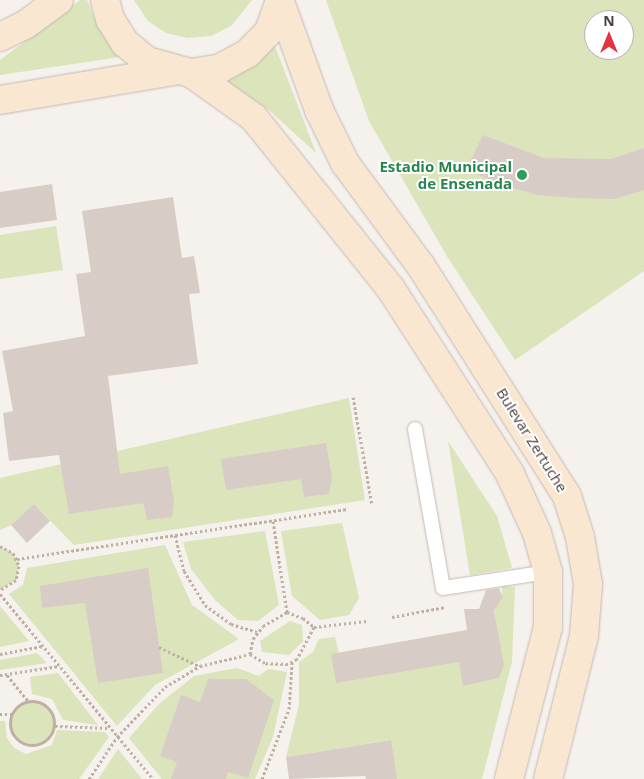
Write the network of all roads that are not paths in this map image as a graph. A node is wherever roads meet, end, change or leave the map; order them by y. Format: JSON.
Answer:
{"nodes":[{"id":1,"x":59,"y":0,"type":"edge"},
{"id":2,"x":105,"y":0,"type":"edge"},
{"id":3,"x":280,"y":1,"type":"edge"},
{"id":4,"x":0,"y":37,"type":"edge"},
{"id":5,"x":182,"y":72,"type":"junction"},
{"id":6,"x":0,"y":100,"type":"edge"},
{"id":7,"x":415,"y":429,"type":"dead end"},
{"id":8,"x":548,"y":572,"type":"junction"},
{"id":9,"x":509,"y":779,"type":"edge"},
{"id":10,"x":548,"y":779,"type":"edge"}],
"edges":[{"from":1,"to":4,"type":"main road"},
{"from":2,"to":5,"type":"main road"},
{"from":3,"to":5,"type":"main road"},
{"from":3,"to":10,"type":"main road","name":"Bulevar Zertuche"},
{"from":5,"to":6,"type":"main road"},
{"from":5,"to":8,"type":"main road"},
{"from":7,"to":8,"type":"lane"},
{"from":8,"to":9,"type":"main road"}]}
